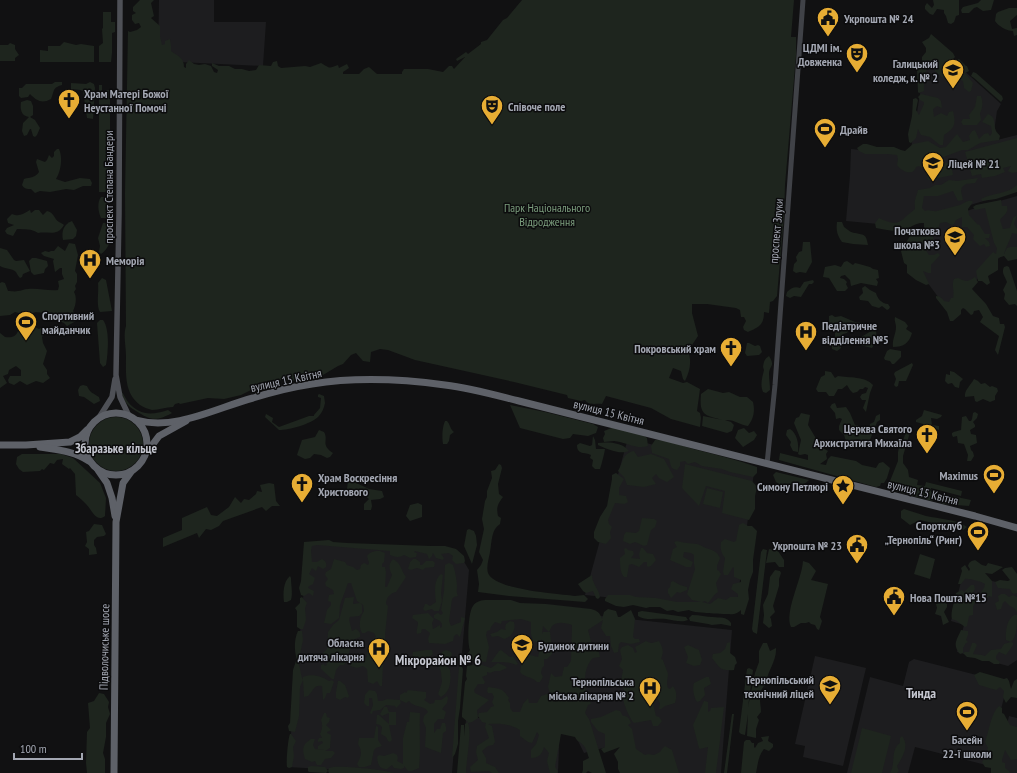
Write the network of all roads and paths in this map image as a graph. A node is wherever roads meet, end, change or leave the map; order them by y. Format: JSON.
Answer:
{"nodes":[{"id":1,"x":120,"y":0,"type":"edge"},
{"id":2,"x":804,"y":0,"type":"edge"},
{"id":3,"x":116,"y":375,"type":"junction"},
{"id":4,"x":129,"y":416,"type":"junction"},
{"id":5,"x":192,"y":418,"type":"junction"},
{"id":6,"x":98,"y":419,"type":"junction"},
{"id":7,"x":136,"y":420,"type":"junction"},
{"id":8,"x":90,"y":427,"type":"junction"},
{"id":9,"x":0,"y":445,"type":"edge"},
{"id":10,"x":26,"y":445,"type":"junction"},
{"id":11,"x":146,"y":453,"type":"junction"},
{"id":12,"x":90,"y":461,"type":"junction"},
{"id":13,"x":767,"y":464,"type":"junction"},
{"id":14,"x":96,"y":468,"type":"junction"},
{"id":15,"x":131,"y":472,"type":"junction"},
{"id":16,"x":116,"y":522,"type":"junction"},
{"id":17,"x":1017,"y":528,"type":"edge"},
{"id":18,"x":114,"y":773,"type":"edge"}],
"edges":[{"from":1,"to":3,"type":"main road","name":"проспект Степана Бандери"},
{"from":2,"to":13,"type":"main road","name":"проспект Злуки"},
{"from":3,"to":4,"type":"main road","name":"проспект Степана Бандери"},
{"from":3,"to":6,"type":"main road","name":"проспект Степана Бандери"},
{"from":4,"to":6,"type":"highway"},
{"from":4,"to":7,"type":"highway"},
{"from":5,"to":7,"type":"highway","name":"вулиця 15 Квітня"},
{"from":5,"to":11,"type":"highway","name":"вулиця 15 Квітня"},
{"from":5,"to":13,"type":"highway","name":"вулиця 15 Квітня"},
{"from":6,"to":8,"type":"highway"},
{"from":7,"to":11,"type":"highway"},
{"from":8,"to":10,"type":"highway"},
{"from":8,"to":12,"type":"highway"},
{"from":9,"to":10,"type":"highway"},
{"from":10,"to":12,"type":"highway"},
{"from":11,"to":15,"type":"highway"},
{"from":12,"to":14,"type":"highway"},
{"from":13,"to":17,"type":"highway","name":"вулиця 15 Квітня"},
{"from":14,"to":15,"type":"highway"},
{"from":14,"to":16,"type":"highway","name":"Підволочиське шосе"},
{"from":15,"to":16,"type":"highway","name":"Підволочиське шосе"},
{"from":16,"to":18,"type":"highway","name":"Підволочиське шосе"}]}
